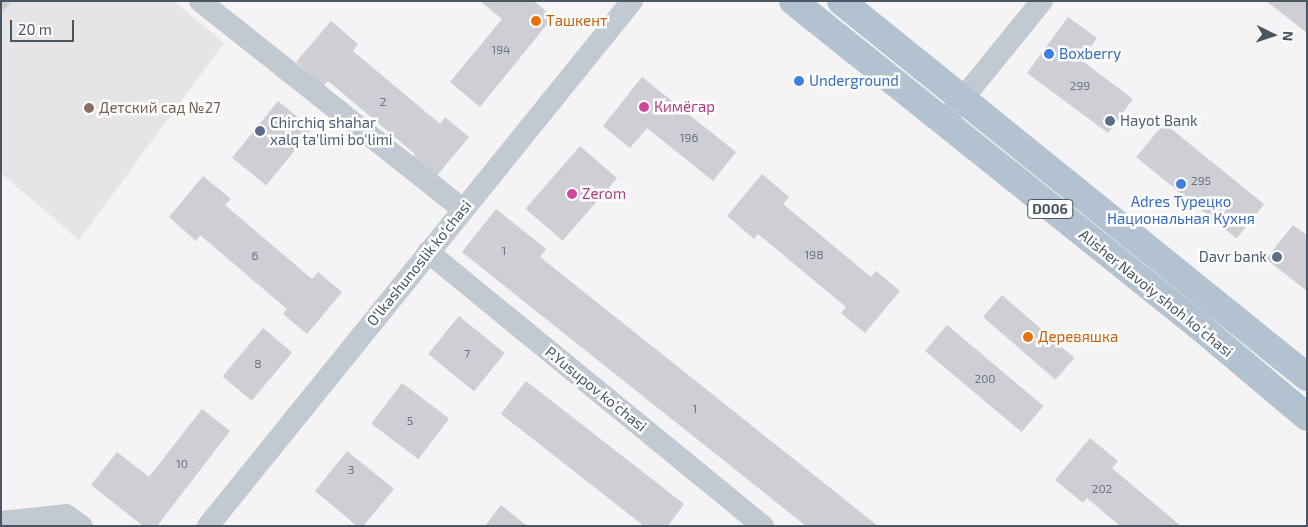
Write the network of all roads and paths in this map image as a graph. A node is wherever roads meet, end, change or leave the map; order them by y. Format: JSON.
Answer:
{"nodes":[{"id":1,"x":200,"y":1,"type":"edge"},
{"id":2,"x":632,"y":1,"type":"edge"},
{"id":3,"x":793,"y":1,"type":"edge"},
{"id":4,"x":842,"y":1,"type":"edge"},
{"id":5,"x":1042,"y":1,"type":"edge"},
{"id":6,"x":962,"y":100,"type":"junction"},
{"id":7,"x":942,"y":124,"type":"junction"},
{"id":8,"x":462,"y":209,"type":"junction"},
{"id":9,"x":428,"y":252,"type":"junction"},
{"id":10,"x":1307,"y":377,"type":"edge"},
{"id":11,"x":1307,"y":417,"type":"edge"},
{"id":12,"x":1,"y":522,"type":"edge"},
{"id":13,"x":82,"y":526,"type":"edge"},
{"id":14,"x":208,"y":526,"type":"edge"},
{"id":15,"x":763,"y":526,"type":"edge"}],
"edges":[{"from":1,"to":8,"type":"street"},
{"from":2,"to":8,"type":"street","name":"O‘lkashunoslik ko‘chasi"},
{"from":3,"to":7,"type":"main road","name":"Alisher Navoiy shoh koʻchasi","number":"D006"},
{"from":4,"to":6,"type":"main road","name":"Alisher Navoiy shoh koʻchasi","number":"D006"},
{"from":5,"to":6,"type":"street"},
{"from":6,"to":7,"type":"street"},
{"from":6,"to":10,"type":"main road","name":"Alisher Navoiy shoh koʻchasi","number":"D006"},
{"from":7,"to":11,"type":"main road","name":"Alisher Navoiy shoh koʻchasi","number":"D006"},
{"from":8,"to":9,"type":"street","name":"O‘lkashunoslik ko‘chasi"},
{"from":9,"to":14,"type":"street","name":"O‘lkashunoslik ko‘chasi"},
{"from":9,"to":15,"type":"street","name":"P.Yusupov ko'chasi"},
{"from":12,"to":13,"type":"street"}]}
